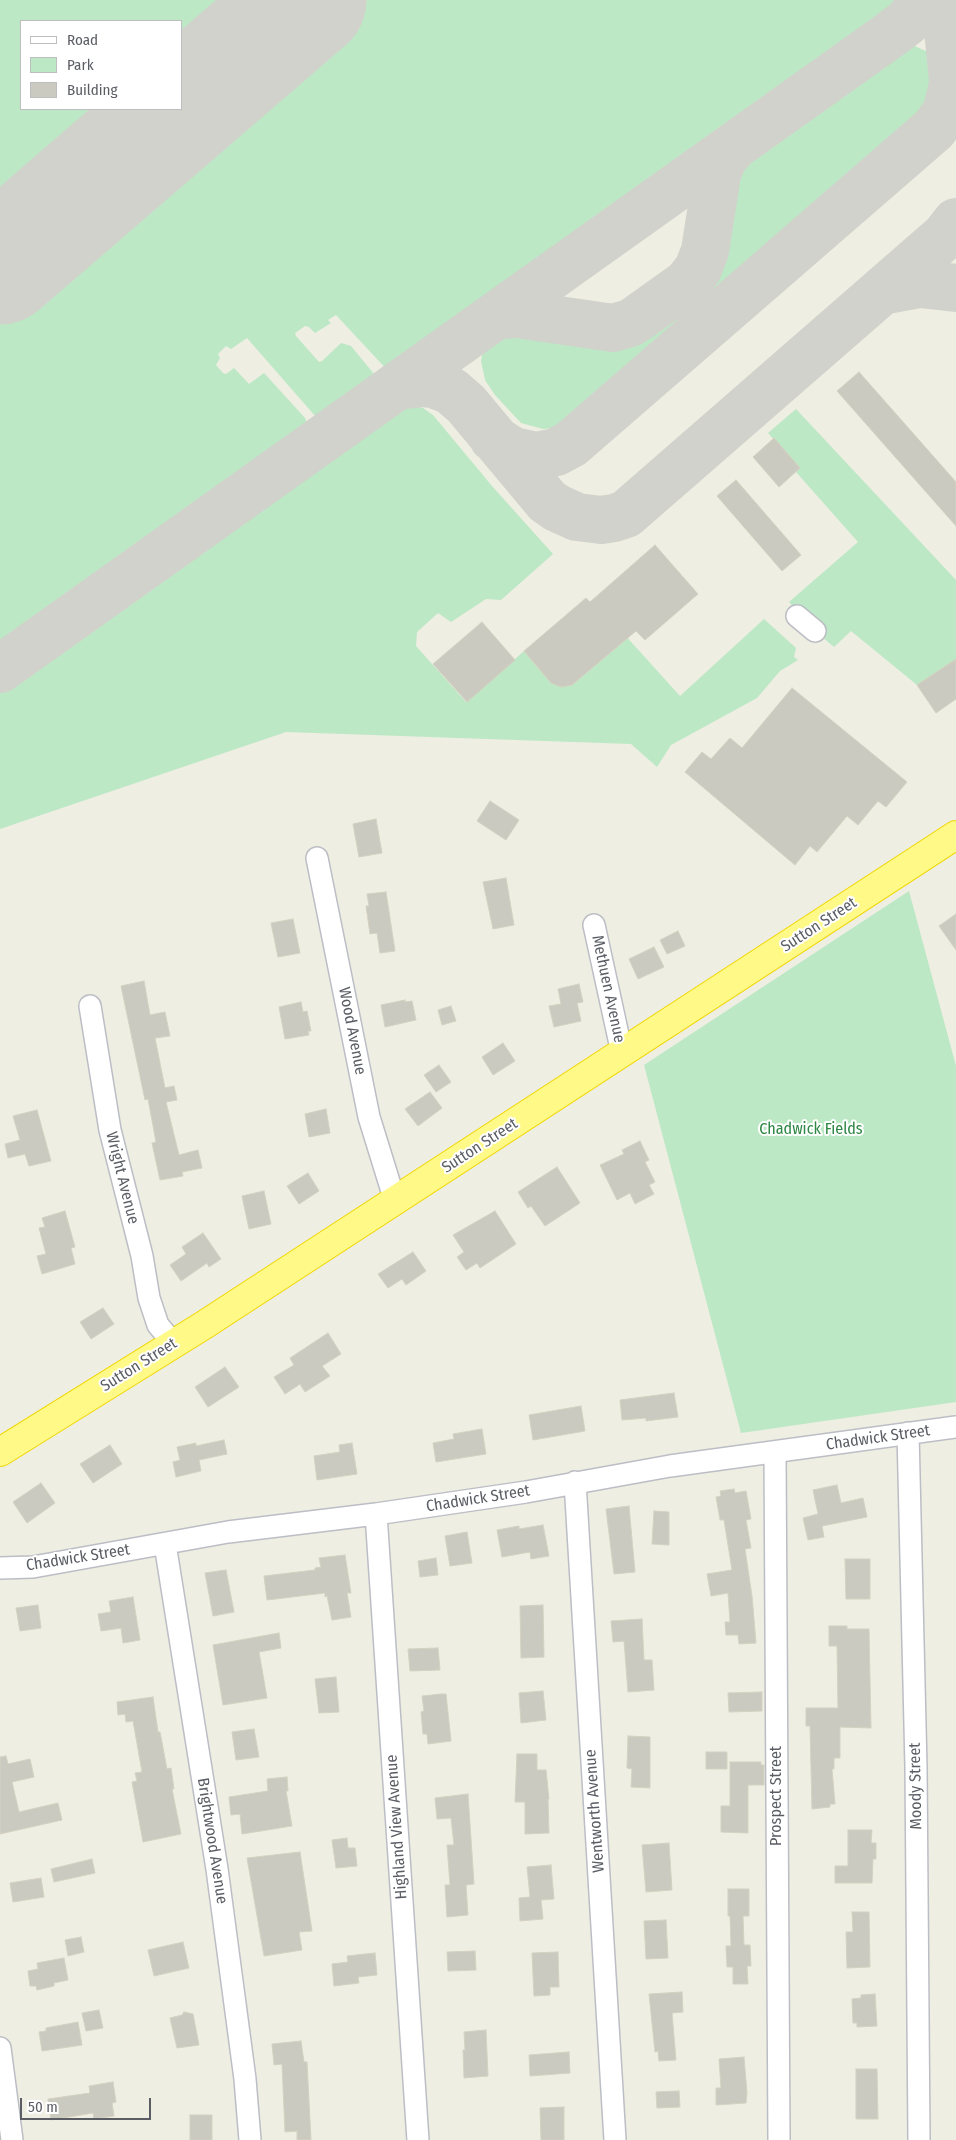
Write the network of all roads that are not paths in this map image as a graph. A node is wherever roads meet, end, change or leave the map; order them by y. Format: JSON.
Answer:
{"nodes":[{"id":1,"x":797,"y":616,"type":"dead end"},
{"id":2,"x":815,"y":631,"type":"dead end"},
{"id":3,"x":956,"y":835,"type":"edge"},
{"id":4,"x":318,"y":858,"type":"dead end"},
{"id":5,"x":594,"y":925,"type":"dead end"},
{"id":6,"x":90,"y":1006,"type":"dead end"},
{"id":7,"x":622,"y":1053,"type":"junction"},
{"id":8,"x":395,"y":1201,"type":"junction"},
{"id":9,"x":174,"y":1344,"type":"junction"},
{"id":10,"x":956,"y":1427,"type":"edge"},
{"id":11,"x":908,"y":1433,"type":"junction"},
{"id":12,"x":0,"y":1452,"type":"edge"},
{"id":13,"x":775,"y":1453,"type":"junction"},
{"id":14,"x":575,"y":1482,"type":"junction"},
{"id":15,"x":376,"y":1514,"type":"junction"},
{"id":16,"x":165,"y":1544,"type":"junction"},
{"id":17,"x":0,"y":1568,"type":"edge"},
{"id":18,"x":1,"y":2059,"type":"edge"},
{"id":19,"x":12,"y":2140,"type":"edge"},
{"id":20,"x":250,"y":2140,"type":"edge"},
{"id":21,"x":418,"y":2140,"type":"edge"},
{"id":22,"x":615,"y":2140,"type":"edge"},
{"id":23,"x":779,"y":2140,"type":"edge"},
{"id":24,"x":919,"y":2140,"type":"edge"}],
"edges":[{"from":1,"to":2,"type":"street"},
{"from":3,"to":7,"type":"highway","name":"Sutton Street"},
{"from":4,"to":8,"type":"street","name":"Wood Avenue"},
{"from":5,"to":7,"type":"street","name":"Methuen Avenue"},
{"from":6,"to":9,"type":"street","name":"Wright Avenue"},
{"from":7,"to":8,"type":"highway","name":"Sutton Street"},
{"from":8,"to":9,"type":"highway","name":"Sutton Street"},
{"from":9,"to":12,"type":"highway","name":"Sutton Street"},
{"from":10,"to":11,"type":"street","name":"Chadwick Street"},
{"from":11,"to":13,"type":"street","name":"Chadwick Street"},
{"from":11,"to":24,"type":"street","name":"Moody Street"},
{"from":13,"to":14,"type":"street","name":"Chadwick Street"},
{"from":13,"to":23,"type":"street","name":"Prospect Street"},
{"from":14,"to":15,"type":"street","name":"Chadwick Street"},
{"from":14,"to":22,"type":"street","name":"Wentworth Avenue"},
{"from":15,"to":16,"type":"street","name":"Chadwick Street"},
{"from":15,"to":21,"type":"street","name":"Highland View Avenue"},
{"from":16,"to":17,"type":"street","name":"Chadwick Street"},
{"from":16,"to":20,"type":"street","name":"Brightwood Avenue"},
{"from":18,"to":19,"type":"street"}]}
